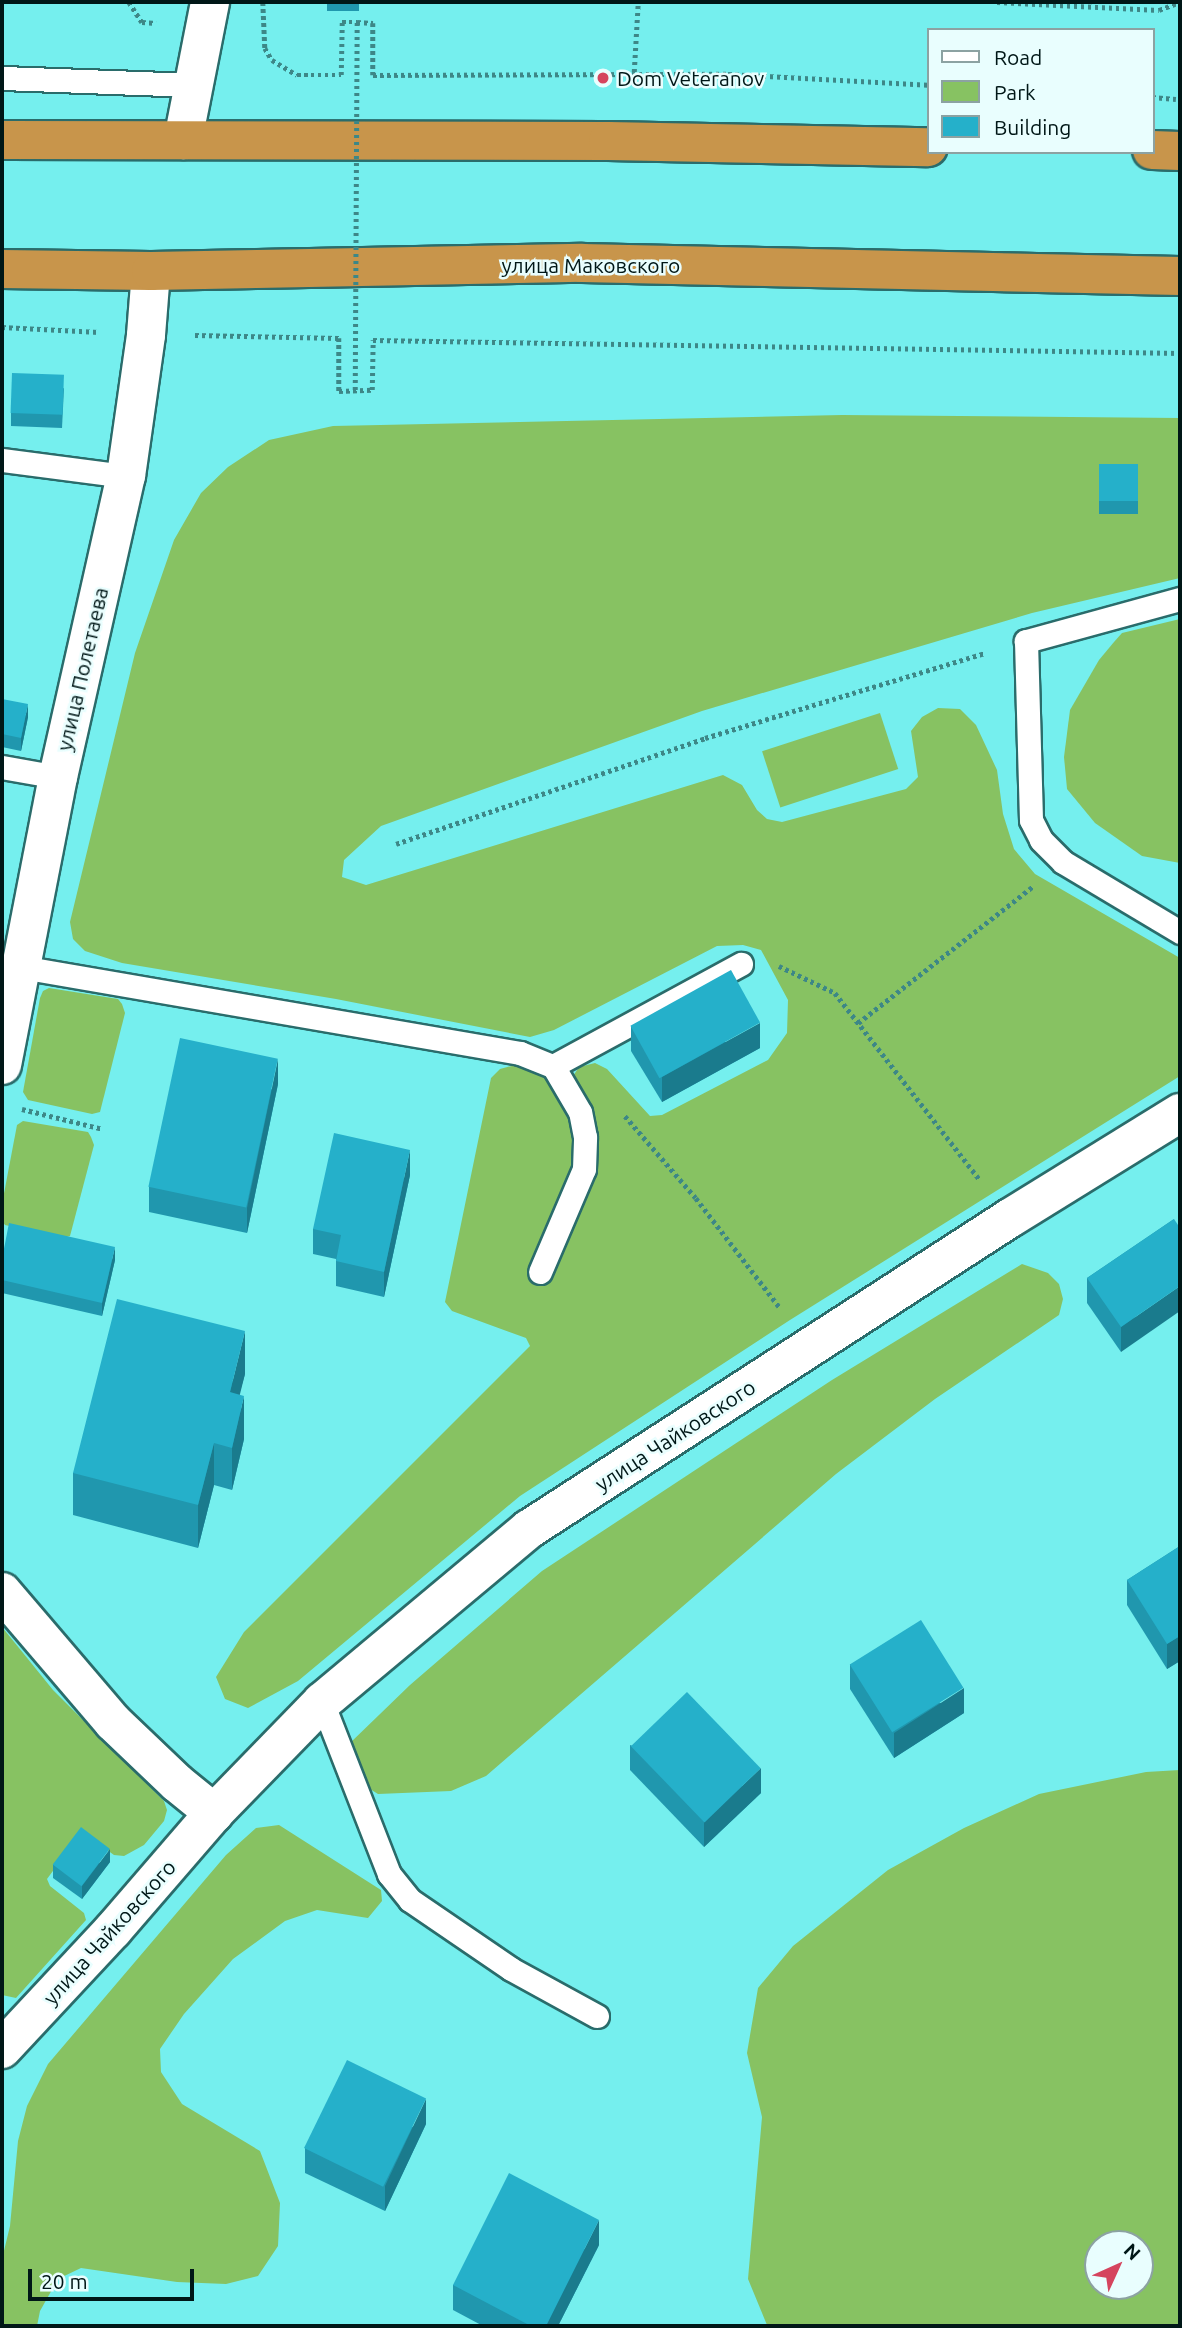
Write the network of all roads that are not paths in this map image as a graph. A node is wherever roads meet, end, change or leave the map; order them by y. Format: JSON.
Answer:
{"nodes":[{"id":1,"x":210,"y":2,"type":"edge"},
{"id":2,"x":2,"y":78,"type":"edge"},
{"id":3,"x":193,"y":85,"type":"junction"},
{"id":4,"x":2,"y":140,"type":"edge"},
{"id":5,"x":183,"y":140,"type":"junction"},
{"id":6,"x":926,"y":147,"type":"edge"},
{"id":7,"x":1154,"y":150,"type":"edge"},
{"id":8,"x":1180,"y":151,"type":"edge"},
{"id":9,"x":2,"y":269,"type":"edge"},
{"id":10,"x":151,"y":271,"type":"junction"},
{"id":11,"x":1180,"y":276,"type":"edge"},
{"id":12,"x":2,"y":460,"type":"edge"},
{"id":13,"x":126,"y":476,"type":"junction"},
{"id":14,"x":1180,"y":599,"type":"edge"},
{"id":15,"x":2,"y":767,"type":"edge"},
{"id":16,"x":58,"y":777,"type":"junction"},
{"id":17,"x":1180,"y":932,"type":"edge"},
{"id":18,"x":741,"y":964,"type":"road end"},
{"id":19,"x":21,"y":967,"type":"junction"},
{"id":20,"x":2,"y":1065,"type":"edge"},
{"id":21,"x":553,"y":1066,"type":"junction"},
{"id":22,"x":1180,"y":1113,"type":"edge"},
{"id":23,"x":540,"y":1272,"type":"dead end"},
{"id":24,"x":2,"y":1592,"type":"edge"},
{"id":25,"x":322,"y":1702,"type":"junction"},
{"id":26,"x":214,"y":1813,"type":"junction"},
{"id":27,"x":597,"y":2016,"type":"dead end"},
{"id":28,"x":2,"y":2049,"type":"edge"}],
"edges":[{"from":1,"to":3,"type":"street"},
{"from":2,"to":3,"type":"lane"},
{"from":3,"to":5,"type":"street"},
{"from":4,"to":5,"type":"highway"},
{"from":5,"to":6,"type":"highway"},
{"from":7,"to":8,"type":"highway"},
{"from":9,"to":10,"type":"highway","name":"улица Маковского"},
{"from":10,"to":11,"type":"highway","name":"улица Маковского"},
{"from":10,"to":13,"type":"street","name":"улица Полетаева"},
{"from":12,"to":13,"type":"lane"},
{"from":13,"to":16,"type":"street","name":"улица Полетаева"},
{"from":14,"to":17,"type":"lane"},
{"from":15,"to":16,"type":"lane"},
{"from":16,"to":19,"type":"street","name":"улица Полетаева"},
{"from":18,"to":21,"type":"lane"},
{"from":19,"to":20,"type":"street","name":"улица Полетаева"},
{"from":19,"to":21,"type":"lane"},
{"from":21,"to":23,"type":"lane"},
{"from":22,"to":25,"type":"street","name":"улица Чайковского"},
{"from":24,"to":26,"type":"street"},
{"from":25,"to":26,"type":"street","name":"улица Чайковского"},
{"from":25,"to":27,"type":"lane"},
{"from":26,"to":28,"type":"street","name":"улица Чайковского"}]}
